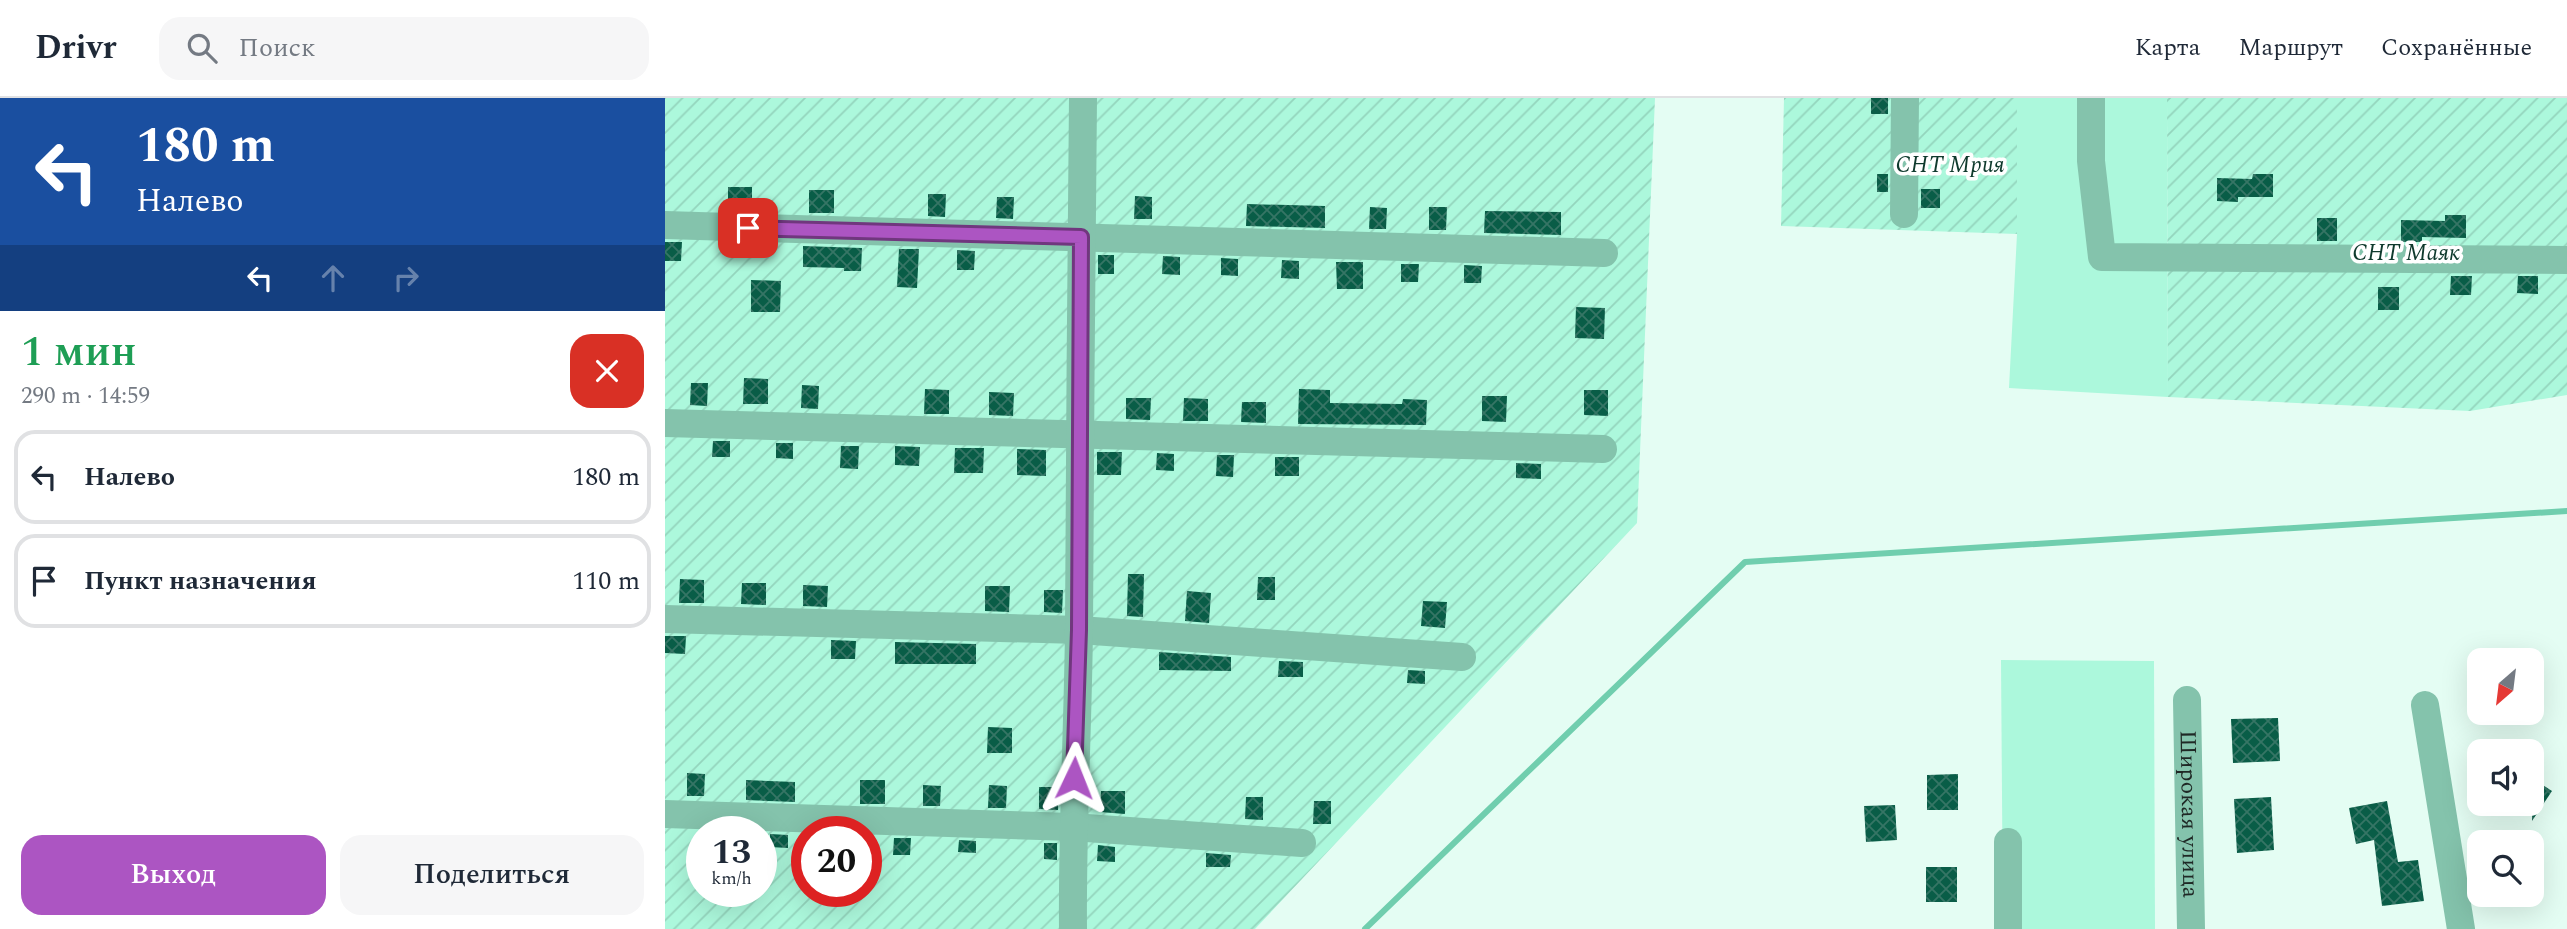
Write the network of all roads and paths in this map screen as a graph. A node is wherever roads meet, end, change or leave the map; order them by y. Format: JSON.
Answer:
{"nodes":[{"id":1,"x":1083,"y":98,"type":"edge"},
{"id":2,"x":1905,"y":98,"type":"edge"},
{"id":3,"x":2091,"y":98,"type":"edge"},
{"id":4,"x":1904,"y":214,"type":"dead end"},
{"id":5,"x":665,"y":225,"type":"edge"},
{"id":6,"x":1081,"y":237,"type":"junction"},
{"id":7,"x":1604,"y":253,"type":"dead end"},
{"id":8,"x":2567,"y":260,"type":"edge"},
{"id":9,"x":665,"y":423,"type":"edge"},
{"id":10,"x":1078,"y":433,"type":"junction"},
{"id":11,"x":1603,"y":449,"type":"dead end"},
{"id":12,"x":665,"y":619,"type":"edge"},
{"id":13,"x":1079,"y":630,"type":"junction"},
{"id":14,"x":1462,"y":657,"type":"dead end"},
{"id":15,"x":2187,"y":700,"type":"dead end"},
{"id":16,"x":2425,"y":705,"type":"dead end"},
{"id":17,"x":665,"y":814,"type":"edge"},
{"id":18,"x":1072,"y":827,"type":"junction"},
{"id":19,"x":2008,"y":842,"type":"dead end"},
{"id":20,"x":1302,"y":843,"type":"dead end"},
{"id":21,"x":1073,"y":929,"type":"edge"},
{"id":22,"x":2008,"y":929,"type":"edge"},
{"id":23,"x":2191,"y":929,"type":"edge"},
{"id":24,"x":2461,"y":929,"type":"edge"}],
"edges":[{"from":1,"to":6,"type":"street"},
{"from":2,"to":4,"type":"street"},
{"from":3,"to":8,"type":"street"},
{"from":5,"to":6,"type":"street"},
{"from":6,"to":7,"type":"street"},
{"from":6,"to":10,"type":"street"},
{"from":9,"to":10,"type":"street"},
{"from":10,"to":11,"type":"street"},
{"from":10,"to":13,"type":"street"},
{"from":12,"to":13,"type":"street"},
{"from":13,"to":14,"type":"street"},
{"from":13,"to":18,"type":"street"},
{"from":15,"to":23,"type":"street","name":"Широкая улица"},
{"from":16,"to":24,"type":"street"},
{"from":17,"to":18,"type":"street"},
{"from":18,"to":20,"type":"street"},
{"from":18,"to":21,"type":"street"},
{"from":19,"to":22,"type":"street"}]}
